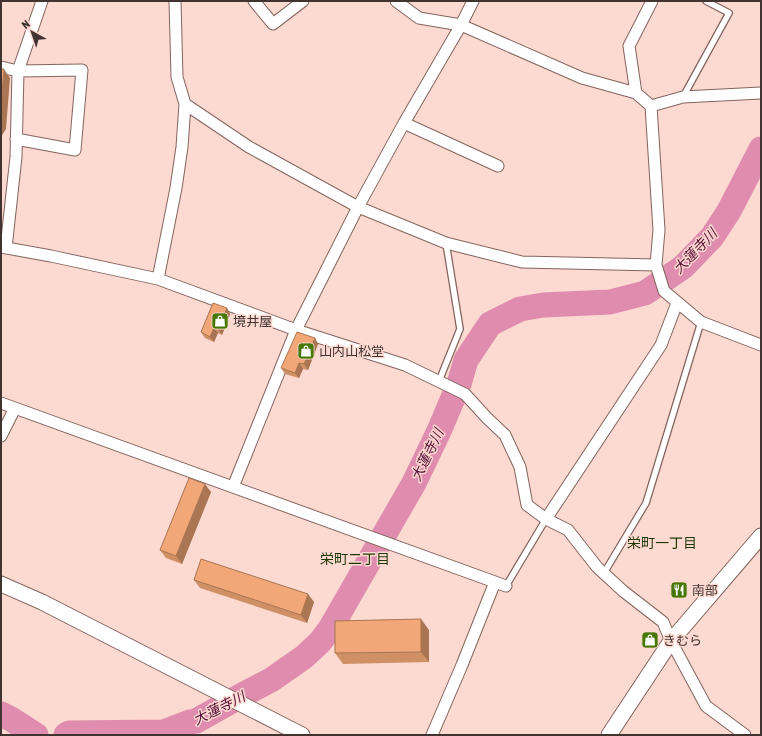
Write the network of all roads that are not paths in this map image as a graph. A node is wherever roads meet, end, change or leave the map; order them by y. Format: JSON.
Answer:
{"nodes":[{"id":1,"x":42,"y":1,"type":"edge"},
{"id":2,"x":184,"y":1,"type":"edge"},
{"id":3,"x":254,"y":1,"type":"edge"},
{"id":4,"x":303,"y":1,"type":"edge"},
{"id":5,"x":396,"y":1,"type":"edge"},
{"id":6,"x":473,"y":1,"type":"edge"},
{"id":7,"x":652,"y":1,"type":"edge"},
{"id":8,"x":706,"y":1,"type":"edge"},
{"id":9,"x":175,"y":6,"type":"edge"},
{"id":10,"x":461,"y":25,"type":"junction"},
{"id":11,"x":1,"y":67,"type":"edge"},
{"id":12,"x":18,"y":71,"type":"junction"},
{"id":13,"x":636,"y":93,"type":"junction"},
{"id":14,"x":761,"y":93,"type":"edge"},
{"id":15,"x":683,"y":97,"type":"junction"},
{"id":16,"x":185,"y":104,"type":"junction"},
{"id":17,"x":651,"y":106,"type":"junction"},
{"id":18,"x":404,"y":123,"type":"junction"},
{"id":19,"x":16,"y":139,"type":"junction"},
{"id":20,"x":498,"y":166,"type":"dead end"},
{"id":21,"x":358,"y":207,"type":"junction"},
{"id":22,"x":446,"y":243,"type":"junction"},
{"id":23,"x":3,"y":248,"type":"edge"},
{"id":24,"x":656,"y":265,"type":"junction"},
{"id":25,"x":158,"y":279,"type":"junction"},
{"id":26,"x":677,"y":303,"type":"junction"},
{"id":27,"x":701,"y":322,"type":"junction"},
{"id":28,"x":296,"y":330,"type":"junction"},
{"id":29,"x":761,"y":345,"type":"edge"},
{"id":30,"x":439,"y":381,"type":"junction"},
{"id":31,"x":1,"y":403,"type":"edge"},
{"id":32,"x":15,"y":408,"type":"junction"},
{"id":33,"x":1,"y":436,"type":"edge"},
{"id":34,"x":233,"y":487,"type":"junction"},
{"id":35,"x":546,"y":519,"type":"junction"},
{"id":36,"x":760,"y":538,"type":"edge"},
{"id":37,"x":604,"y":573,"type":"junction"},
{"id":38,"x":1,"y":584,"type":"edge"},
{"id":39,"x":500,"y":584,"type":"junction"},
{"id":40,"x":671,"y":640,"type":"junction"},
{"id":41,"x":302,"y":735,"type":"edge"},
{"id":42,"x":432,"y":735,"type":"edge"},
{"id":43,"x":609,"y":735,"type":"edge"},
{"id":44,"x":745,"y":735,"type":"edge"}],
"edges":[{"from":1,"to":12,"type":"street"},
{"from":2,"to":9,"type":"street"},
{"from":3,"to":4,"type":"street"},
{"from":5,"to":10,"type":"street"},
{"from":6,"to":10,"type":"street"},
{"from":7,"to":13,"type":"street"},
{"from":8,"to":15,"type":"lane"},
{"from":9,"to":16,"type":"street"},
{"from":10,"to":13,"type":"street"},
{"from":10,"to":18,"type":"street"},
{"from":11,"to":12,"type":"street"},
{"from":12,"to":19,"type":"street"},
{"from":12,"to":19,"type":"street"},
{"from":13,"to":17,"type":"street"},
{"from":14,"to":15,"type":"street"},
{"from":15,"to":17,"type":"street"},
{"from":16,"to":21,"type":"street"},
{"from":16,"to":25,"type":"street"},
{"from":17,"to":24,"type":"street"},
{"from":18,"to":20,"type":"street"},
{"from":18,"to":21,"type":"street"},
{"from":19,"to":23,"type":"street"},
{"from":21,"to":22,"type":"street"},
{"from":21,"to":28,"type":"street"},
{"from":22,"to":24,"type":"street"},
{"from":22,"to":30,"type":"lane"},
{"from":23,"to":25,"type":"street"},
{"from":24,"to":26,"type":"street"},
{"from":25,"to":28,"type":"street"},
{"from":26,"to":27,"type":"street"},
{"from":26,"to":35,"type":"street"},
{"from":27,"to":29,"type":"street"},
{"from":27,"to":37,"type":"lane"},
{"from":28,"to":30,"type":"street"},
{"from":28,"to":34,"type":"street"},
{"from":30,"to":35,"type":"street"},
{"from":31,"to":32,"type":"street"},
{"from":32,"to":33,"type":"street"},
{"from":32,"to":34,"type":"street"},
{"from":34,"to":39,"type":"street"},
{"from":35,"to":37,"type":"street"},
{"from":35,"to":39,"type":"lane"},
{"from":36,"to":40,"type":"street"},
{"from":37,"to":40,"type":"street"},
{"from":38,"to":41,"type":"street"},
{"from":39,"to":42,"type":"street"},
{"from":40,"to":43,"type":"street"},
{"from":40,"to":44,"type":"street"}]}
